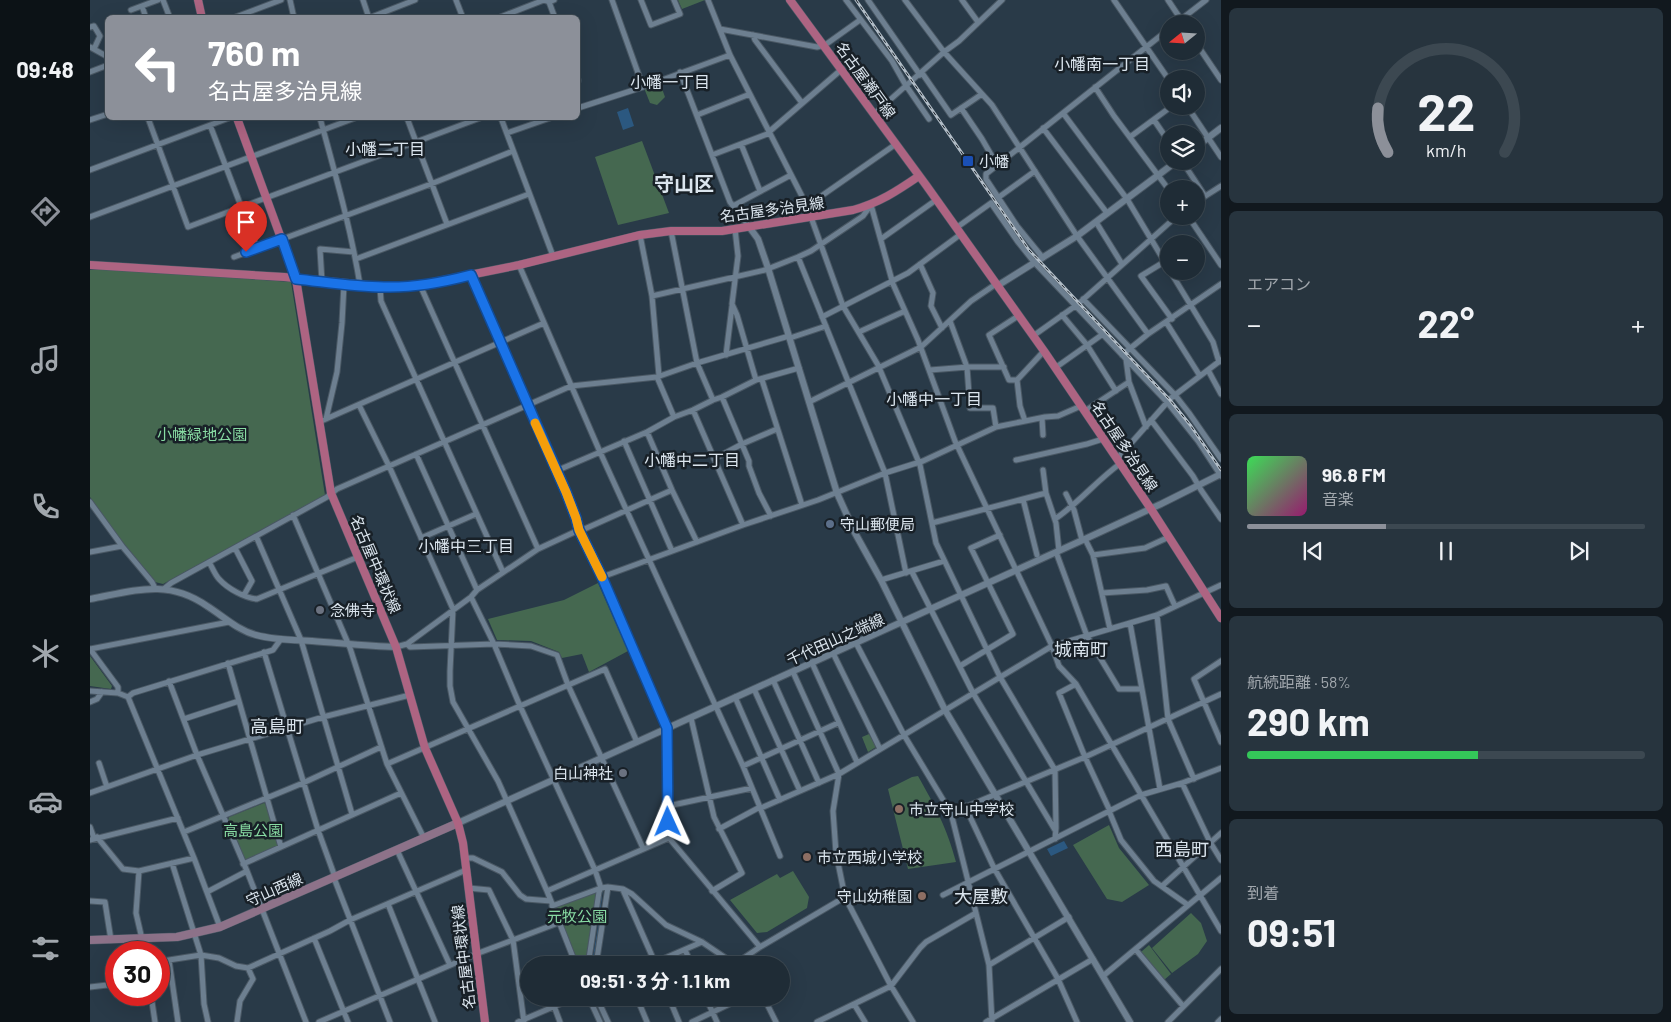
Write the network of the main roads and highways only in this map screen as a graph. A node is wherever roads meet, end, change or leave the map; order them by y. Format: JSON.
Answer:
{"nodes":[{"id":1,"x":198,"y":0,"type":"edge"},
{"id":2,"x":790,"y":0,"type":"edge"},
{"id":3,"x":201,"y":15,"type":"edge"},
{"id":4,"x":239,"y":120,"type":"edge"},
{"id":5,"x":920,"y":176,"type":"junction"},
{"id":6,"x":90,"y":265,"type":"edge"},
{"id":7,"x":296,"y":279,"type":"junction"},
{"id":8,"x":1221,"y":618,"type":"edge"},
{"id":9,"x":458,"y":823,"type":"junction"},
{"id":10,"x":90,"y":940,"type":"edge"},
{"id":11,"x":484,"y":1022,"type":"edge"}],
"edges":[{"from":1,"to":3,"type":"main road"},
{"from":2,"to":5,"type":"main road","name":"名古屋瀬戸線"},
{"from":4,"to":7,"type":"main road","name":"名古屋中環状線"},
{"from":5,"to":7,"type":"main road","name":"名古屋多治見線"},
{"from":5,"to":8,"type":"main road","name":"名古屋多治見線"},
{"from":6,"to":7,"type":"main road","name":"名古屋多治見線"},
{"from":7,"to":9,"type":"main road","name":"名古屋中環状線"},
{"from":9,"to":10,"type":"main road","name":"守山西線"},
{"from":9,"to":11,"type":"main road","name":"名古屋中環状線"}]}
